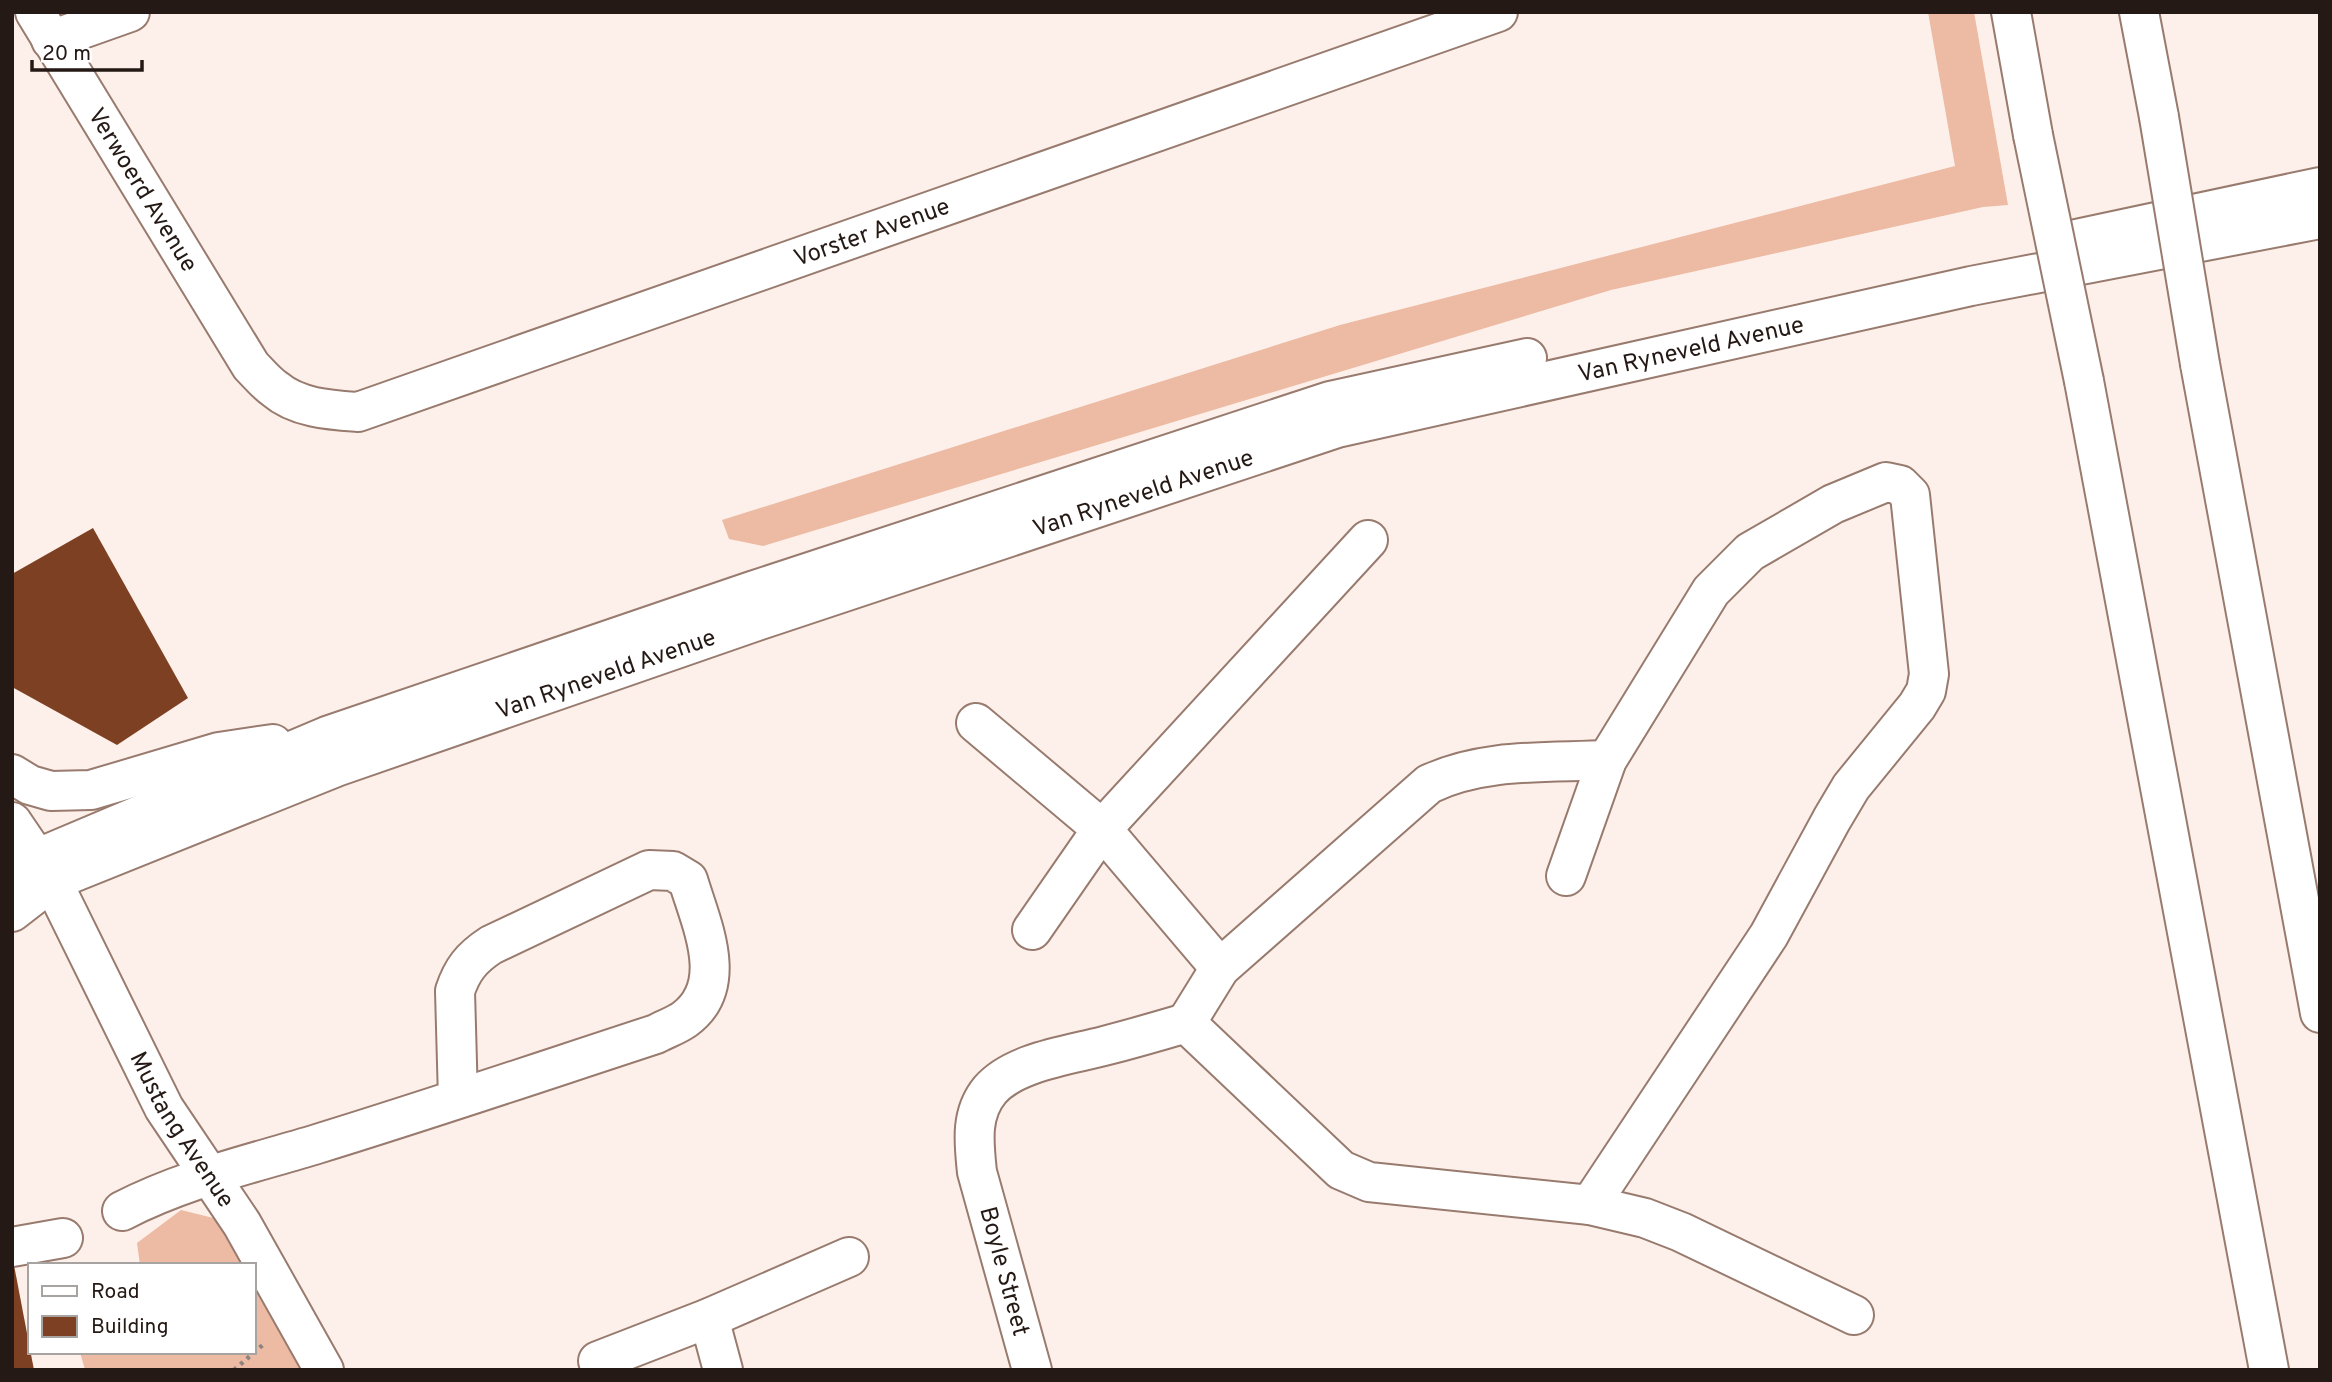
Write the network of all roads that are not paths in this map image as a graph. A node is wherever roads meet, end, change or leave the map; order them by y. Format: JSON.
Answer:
{"nodes":[{"id":1,"x":130,"y":12,"type":"edge"},
{"id":2,"x":1498,"y":12,"type":"edge"},
{"id":3,"x":2011,"y":12,"type":"edge"},
{"id":4,"x":2139,"y":12,"type":"edge"},
{"id":5,"x":43,"y":26,"type":"edge"},
{"id":6,"x":2320,"y":187,"type":"edge"},
{"id":7,"x":2320,"y":219,"type":"edge"},
{"id":8,"x":251,"y":366,"type":"joint"},
{"id":9,"x":1368,"y":540,"type":"dead end"},
{"id":10,"x":976,"y":723,"type":"dead end"},
{"id":11,"x":327,"y":736,"type":"junction"},
{"id":12,"x":1607,"y":760,"type":"junction"},
{"id":13,"x":12,"y":774,"type":"edge"},
{"id":14,"x":12,"y":822,"type":"edge"},
{"id":15,"x":1102,"y":829,"type":"junction"},
{"id":16,"x":34,"y":872,"type":"edge"},
{"id":17,"x":1566,"y":876,"type":"dead end"},
{"id":18,"x":12,"y":912,"type":"edge"},
{"id":19,"x":1032,"y":930,"type":"dead end"},
{"id":20,"x":1220,"y":968,"type":"junction"},
{"id":21,"x":2320,"y":1013,"type":"edge"},
{"id":22,"x":1186,"y":1023,"type":"junction"},
{"id":23,"x":458,"y":1099,"type":"junction"},
{"id":24,"x":209,"y":1176,"type":"junction"},
{"id":25,"x":1590,"y":1205,"type":"junction"},
{"id":26,"x":122,"y":1211,"type":"dead end"},
{"id":27,"x":63,"y":1238,"type":"dead end"},
{"id":28,"x":12,"y":1247,"type":"edge"},
{"id":29,"x":849,"y":1257,"type":"dead end"},
{"id":30,"x":1854,"y":1315,"type":"dead end"},
{"id":31,"x":709,"y":1318,"type":"junction"},
{"id":32,"x":598,"y":1361,"type":"dead end"},
{"id":33,"x":324,"y":1370,"type":"edge"},
{"id":34,"x":723,"y":1370,"type":"edge"},
{"id":35,"x":1032,"y":1370,"type":"edge"},
{"id":36,"x":2269,"y":1370,"type":"edge"}],
"edges":[{"from":1,"to":5,"type":"main road"},
{"from":2,"to":8,"type":"main road","name":"Vorster Avenue"},
{"from":3,"to":36,"type":"main road","bridge":true},
{"from":4,"to":21,"type":"main road","bridge":true},
{"from":5,"to":8,"type":"main road","name":"Verwoerd Avenue"},
{"from":6,"to":11,"type":"main road","name":"Van Ryneveld Avenue"},
{"from":7,"to":16,"type":"main road","name":"Van Ryneveld Avenue"},
{"from":9,"to":15,"type":"main road"},
{"from":10,"to":15,"type":"main road"},
{"from":11,"to":13,"type":"main road"},
{"from":11,"to":16,"type":"main road","name":"Van Ryneveld Avenue"},
{"from":12,"to":17,"type":"main road"},
{"from":12,"to":20,"type":"main road"},
{"from":12,"to":25,"type":"main road"},
{"from":14,"to":16,"type":"main road","name":"Mustang Avenue"},
{"from":15,"to":19,"type":"main road"},
{"from":15,"to":20,"type":"main road"},
{"from":16,"to":18,"type":"main road","name":"Van Ryneveld Avenue"},
{"from":16,"to":24,"type":"main road","name":"Mustang Avenue"},
{"from":20,"to":22,"type":"main road"},
{"from":22,"to":25,"type":"main road"},
{"from":22,"to":35,"type":"main road","name":"Boyle Street"},
{"from":23,"to":23,"type":"main road"},
{"from":23,"to":24,"type":"main road"},
{"from":24,"to":26,"type":"main road"},
{"from":24,"to":33,"type":"main road","name":"Mustang Avenue"},
{"from":25,"to":30,"type":"main road"},
{"from":27,"to":28,"type":"main road"},
{"from":29,"to":31,"type":"main road"},
{"from":31,"to":32,"type":"main road"},
{"from":31,"to":34,"type":"main road"}]}
